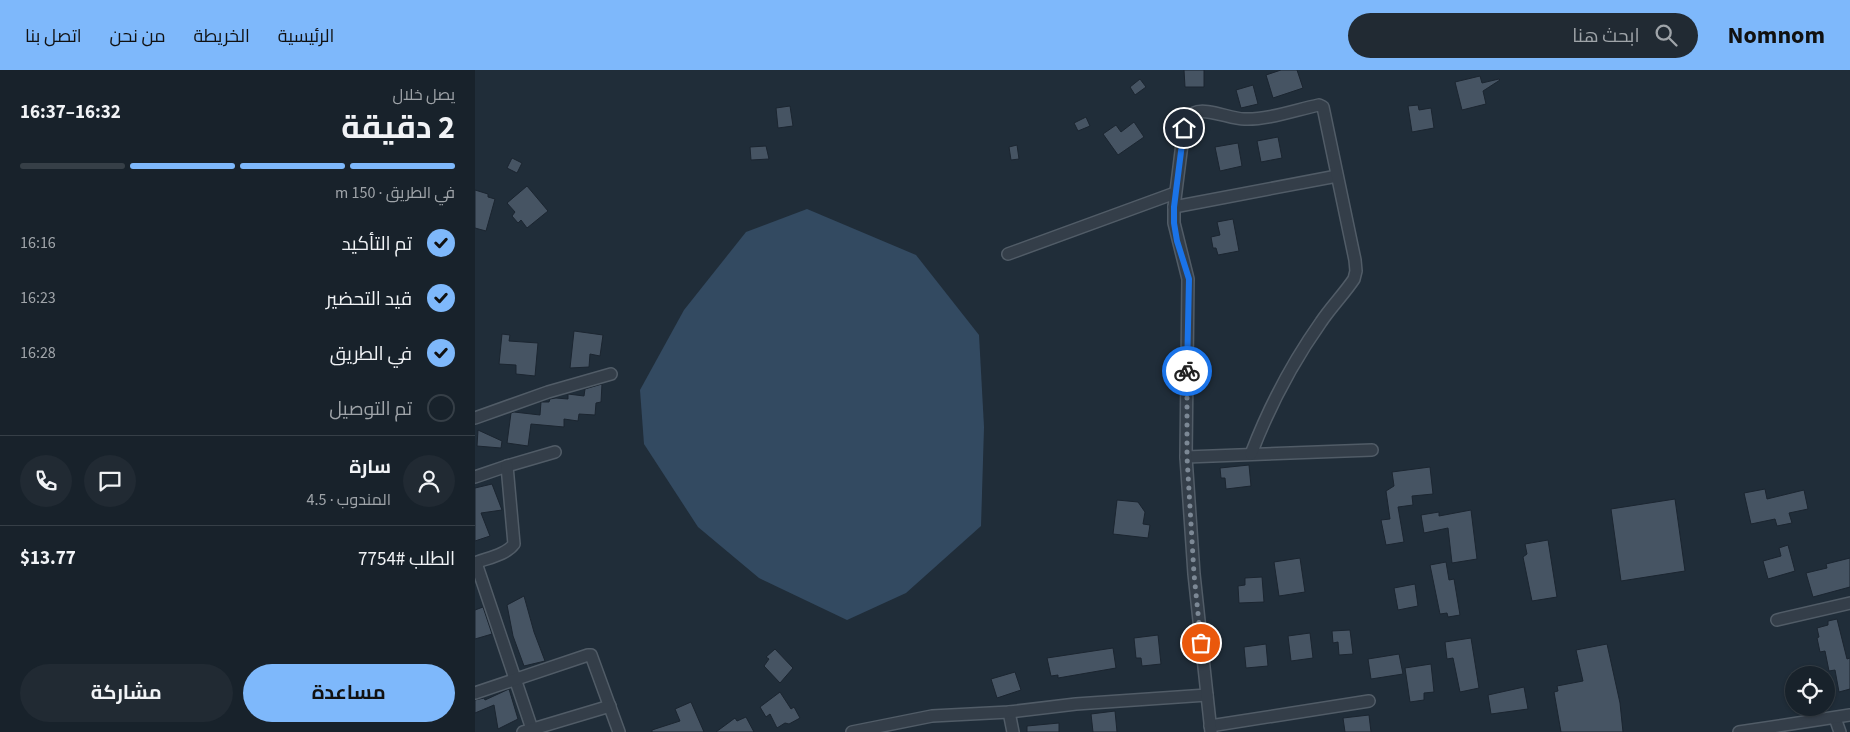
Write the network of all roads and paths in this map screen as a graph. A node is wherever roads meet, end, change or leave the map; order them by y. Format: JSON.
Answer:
{"nodes":[{"id":1,"x":1337,"y":176,"type":"junction"},
{"id":2,"x":1175,"y":193,"type":"junction"},
{"id":3,"x":1174,"y":207,"type":"junction"},
{"id":4,"x":1008,"y":254,"type":"dead end"},
{"id":5,"x":611,"y":374,"type":"dead end"},
{"id":6,"x":475,"y":418,"type":"edge"},
{"id":7,"x":1372,"y":450,"type":"dead end"},
{"id":8,"x":555,"y":452,"type":"dead end"},
{"id":9,"x":1251,"y":454,"type":"junction"},
{"id":10,"x":1187,"y":457,"type":"junction"},
{"id":11,"x":507,"y":466,"type":"junction"},
{"id":12,"x":475,"y":477,"type":"edge"},
{"id":13,"x":476,"y":563,"type":"edge"},
{"id":14,"x":1850,"y":603,"type":"edge"},
{"id":15,"x":1777,"y":620,"type":"dead end"},
{"id":16,"x":515,"y":679,"type":"junction"},
{"id":17,"x":475,"y":693,"type":"edge"},
{"id":18,"x":1207,"y":695,"type":"junction"},
{"id":19,"x":1369,"y":701,"type":"dead end"},
{"id":20,"x":610,"y":706,"type":"junction"},
{"id":21,"x":1009,"y":712,"type":"junction"},
{"id":22,"x":1850,"y":715,"type":"edge"},
{"id":23,"x":1835,"y":718,"type":"junction"},
{"id":24,"x":1210,"y":729,"type":"edge"},
{"id":25,"x":529,"y":731,"type":"edge"},
{"id":26,"x":619,"y":732,"type":"edge"},
{"id":27,"x":851,"y":732,"type":"edge"},
{"id":28,"x":1013,"y":732,"type":"edge"},
{"id":29,"x":1739,"y":732,"type":"edge"},
{"id":30,"x":1840,"y":732,"type":"edge"}],
"edges":[{"from":1,"to":2,"type":"street"},
{"from":1,"to":3,"type":"street"},
{"from":1,"to":9,"type":"street"},
{"from":2,"to":3,"type":"street"},
{"from":2,"to":4,"type":"street"},
{"from":3,"to":10,"type":"street"},
{"from":5,"to":6,"type":"street"},
{"from":7,"to":9,"type":"street"},
{"from":8,"to":11,"type":"street"},
{"from":9,"to":10,"type":"street"},
{"from":10,"to":18,"type":"street"},
{"from":11,"to":12,"type":"street"},
{"from":11,"to":13,"type":"street"},
{"from":13,"to":16,"type":"street"},
{"from":14,"to":15,"type":"street"},
{"from":16,"to":17,"type":"street"},
{"from":16,"to":20,"type":"street"},
{"from":16,"to":25,"type":"street"},
{"from":18,"to":21,"type":"street"},
{"from":18,"to":24,"type":"street"},
{"from":19,"to":24,"type":"street"},
{"from":20,"to":25,"type":"street"},
{"from":20,"to":26,"type":"street"},
{"from":21,"to":27,"type":"street"},
{"from":21,"to":28,"type":"street"},
{"from":22,"to":23,"type":"street"},
{"from":23,"to":29,"type":"street"},
{"from":23,"to":30,"type":"street"}]}
